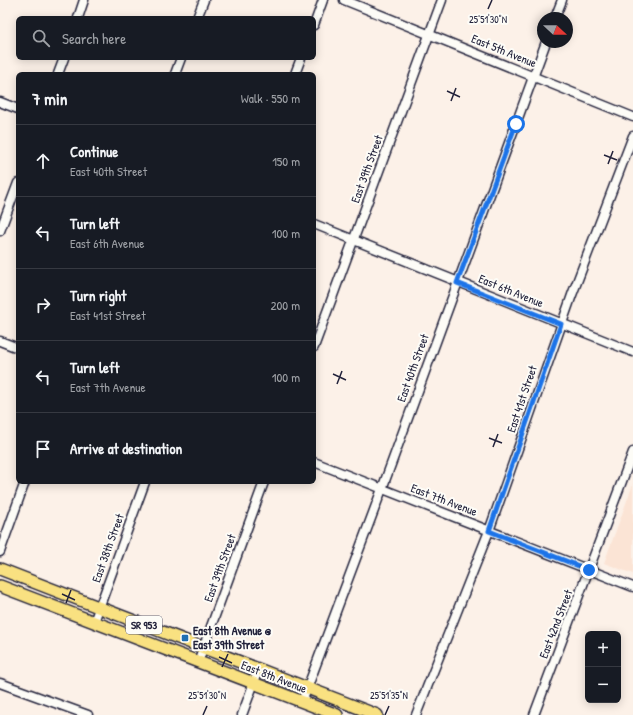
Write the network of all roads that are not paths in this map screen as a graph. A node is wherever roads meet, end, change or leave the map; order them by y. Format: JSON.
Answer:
{"nodes":[{"id":1,"x":84,"y":0,"type":"edge"},
{"id":2,"x":204,"y":0,"type":"edge"},
{"id":3,"x":323,"y":0,"type":"edge"},
{"id":4,"x":344,"y":0,"type":"edge"},
{"id":5,"x":442,"y":0,"type":"edge"},
{"id":6,"x":562,"y":0,"type":"edge"},
{"id":7,"x":557,"y":12,"type":"edge"},
{"id":8,"x":79,"y":16,"type":"edge"},
{"id":9,"x":197,"y":16,"type":"edge"},
{"id":10,"x":316,"y":19,"type":"edge"},
{"id":11,"x":430,"y":34,"type":"junction"},
{"id":12,"x":544,"y":48,"type":"edge"},
{"id":13,"x":63,"y":60,"type":"edge"},
{"id":14,"x":180,"y":60,"type":"edge"},
{"id":15,"x":300,"y":60,"type":"edge"},
{"id":16,"x":59,"y":72,"type":"edge"},
{"id":17,"x":176,"y":72,"type":"edge"},
{"id":18,"x":296,"y":72,"type":"edge"},
{"id":19,"x":533,"y":76,"type":"junction"},
{"id":20,"x":0,"y":102,"type":"edge"},
{"id":21,"x":16,"y":108,"type":"edge"},
{"id":22,"x":633,"y":117,"type":"edge"},
{"id":23,"x":633,"y":136,"type":"edge"},
{"id":24,"x":16,"y":188,"type":"edge"},
{"id":25,"x":316,"y":225,"type":"edge"},
{"id":26,"x":0,"y":231,"type":"edge"},
{"id":27,"x":354,"y":240,"type":"junction"},
{"id":28,"x":457,"y":283,"type":"junction"},
{"id":29,"x":561,"y":324,"type":"junction"},
{"id":30,"x":0,"y":341,"type":"edge"},
{"id":31,"x":316,"y":342,"type":"edge"},
{"id":32,"x":16,"y":347,"type":"edge"},
{"id":33,"x":633,"y":352,"type":"edge"},
{"id":34,"x":633,"y":452,"type":"edge"},
{"id":35,"x":316,"y":463,"type":"edge"},
{"id":36,"x":24,"y":484,"type":"edge"},
{"id":37,"x":144,"y":484,"type":"edge"},
{"id":38,"x":263,"y":484,"type":"edge"},
{"id":39,"x":382,"y":489,"type":"junction"},
{"id":40,"x":489,"y":531,"type":"junction"},
{"id":41,"x":0,"y":552,"type":"edge"},
{"id":42,"x":0,"y":569,"type":"edge"},
{"id":43,"x":589,"y":570,"type":"junction"},
{"id":44,"x":0,"y":586,"type":"edge"},
{"id":45,"x":633,"y":587,"type":"edge"},
{"id":46,"x":100,"y":608,"type":"junction"},
{"id":47,"x":94,"y":622,"type":"junction"},
{"id":48,"x":203,"y":647,"type":"junction"},
{"id":49,"x":198,"y":662,"type":"junction"},
{"id":50,"x":259,"y":669,"type":"junction"},
{"id":51,"x":0,"y":683,"type":"edge"},
{"id":52,"x":254,"y":683,"type":"junction"},
{"id":53,"x":308,"y":688,"type":"junction"},
{"id":54,"x":302,"y":702,"type":"junction"},
{"id":55,"x":88,"y":715,"type":"edge"},
{"id":56,"x":242,"y":715,"type":"edge"},
{"id":57,"x":337,"y":715,"type":"edge"},
{"id":58,"x":377,"y":715,"type":"edge"},
{"id":59,"x":416,"y":715,"type":"edge"},
{"id":60,"x":534,"y":715,"type":"edge"}],
"edges":[{"from":1,"to":8,"type":"street"},
{"from":2,"to":9,"type":"street"},
{"from":3,"to":10,"type":"street"},
{"from":4,"to":11,"type":"street","name":"East 5th Avenue"},
{"from":5,"to":11,"type":"street","name":"East 39th Street"},
{"from":6,"to":7,"type":"street"},
{"from":11,"to":19,"type":"street","name":"East 5th Avenue"},
{"from":11,"to":27,"type":"street","name":"East 39th Street"},
{"from":12,"to":19,"type":"street","name":"East 40th Street"},
{"from":13,"to":16,"type":"street"},
{"from":14,"to":17,"type":"street"},
{"from":15,"to":18,"type":"street"},
{"from":19,"to":22,"type":"street","name":"East 5th Avenue"},
{"from":19,"to":28,"type":"street","name":"East 40th Street"},
{"from":20,"to":21,"type":"street"},
{"from":23,"to":29,"type":"street","name":"East 41st Street"},
{"from":24,"to":26,"type":"street"},
{"from":25,"to":27,"type":"street","name":"East 6th Avenue"},
{"from":27,"to":28,"type":"street","name":"East 6th Avenue"},
{"from":27,"to":31,"type":"street","name":"East 39th Street"},
{"from":28,"to":29,"type":"street","name":"East 6th Avenue"},
{"from":28,"to":39,"type":"street","name":"East 40th Street"},
{"from":29,"to":33,"type":"street","name":"East 6th Avenue"},
{"from":29,"to":40,"type":"street","name":"East 41st Street"},
{"from":30,"to":32,"type":"street"},
{"from":34,"to":43,"type":"street","name":"East 42nd Street"},
{"from":35,"to":39,"type":"street","name":"East 7th Avenue"},
{"from":36,"to":41,"type":"street"},
{"from":37,"to":46,"type":"street","name":"East 38th Street"},
{"from":38,"to":48,"type":"street","name":"East 39th Street"},
{"from":39,"to":40,"type":"street","name":"East 7th Avenue"},
{"from":39,"to":53,"type":"street","name":"East 40th Street"},
{"from":40,"to":43,"type":"street","name":"East 7th Avenue"},
{"from":40,"to":59,"type":"street","name":"East 41st Street"},
{"from":42,"to":46,"type":"main road","name":"East 8th Avenue","number":"SR 953"},
{"from":43,"to":45,"type":"street","name":"East 7th Avenue"},
{"from":43,"to":60,"type":"street","name":"East 42nd Street"},
{"from":44,"to":47,"type":"main road","name":"East 8th Avenue","number":"SR 953"},
{"from":46,"to":47,"type":"street","name":"East 38th Street"},
{"from":46,"to":48,"type":"main road","name":"East 8th Avenue","number":"SR 953"},
{"from":47,"to":49,"type":"main road","name":"East 8th Avenue","number":"SR 953"},
{"from":48,"to":49,"type":"street","name":"East 39th Street"},
{"from":48,"to":50,"type":"main road","name":"East 8th Avenue","number":"SR 953"},
{"from":49,"to":52,"type":"main road","name":"East 8th Avenue","number":"SR 953"},
{"from":50,"to":52,"type":"street"},
{"from":50,"to":53,"type":"main road","name":"East 8th Avenue","number":"SR 953"},
{"from":51,"to":55,"type":"street"},
{"from":52,"to":54,"type":"main road","name":"East 8th Avenue","number":"SR 953"},
{"from":52,"to":56,"type":"street"},
{"from":53,"to":54,"type":"street","name":"East 40th Street"},
{"from":53,"to":58,"type":"main road","name":"East 8th Avenue","number":"SR 953"},
{"from":54,"to":57,"type":"main road","name":"East 8th Avenue","number":"SR 953"}]}
